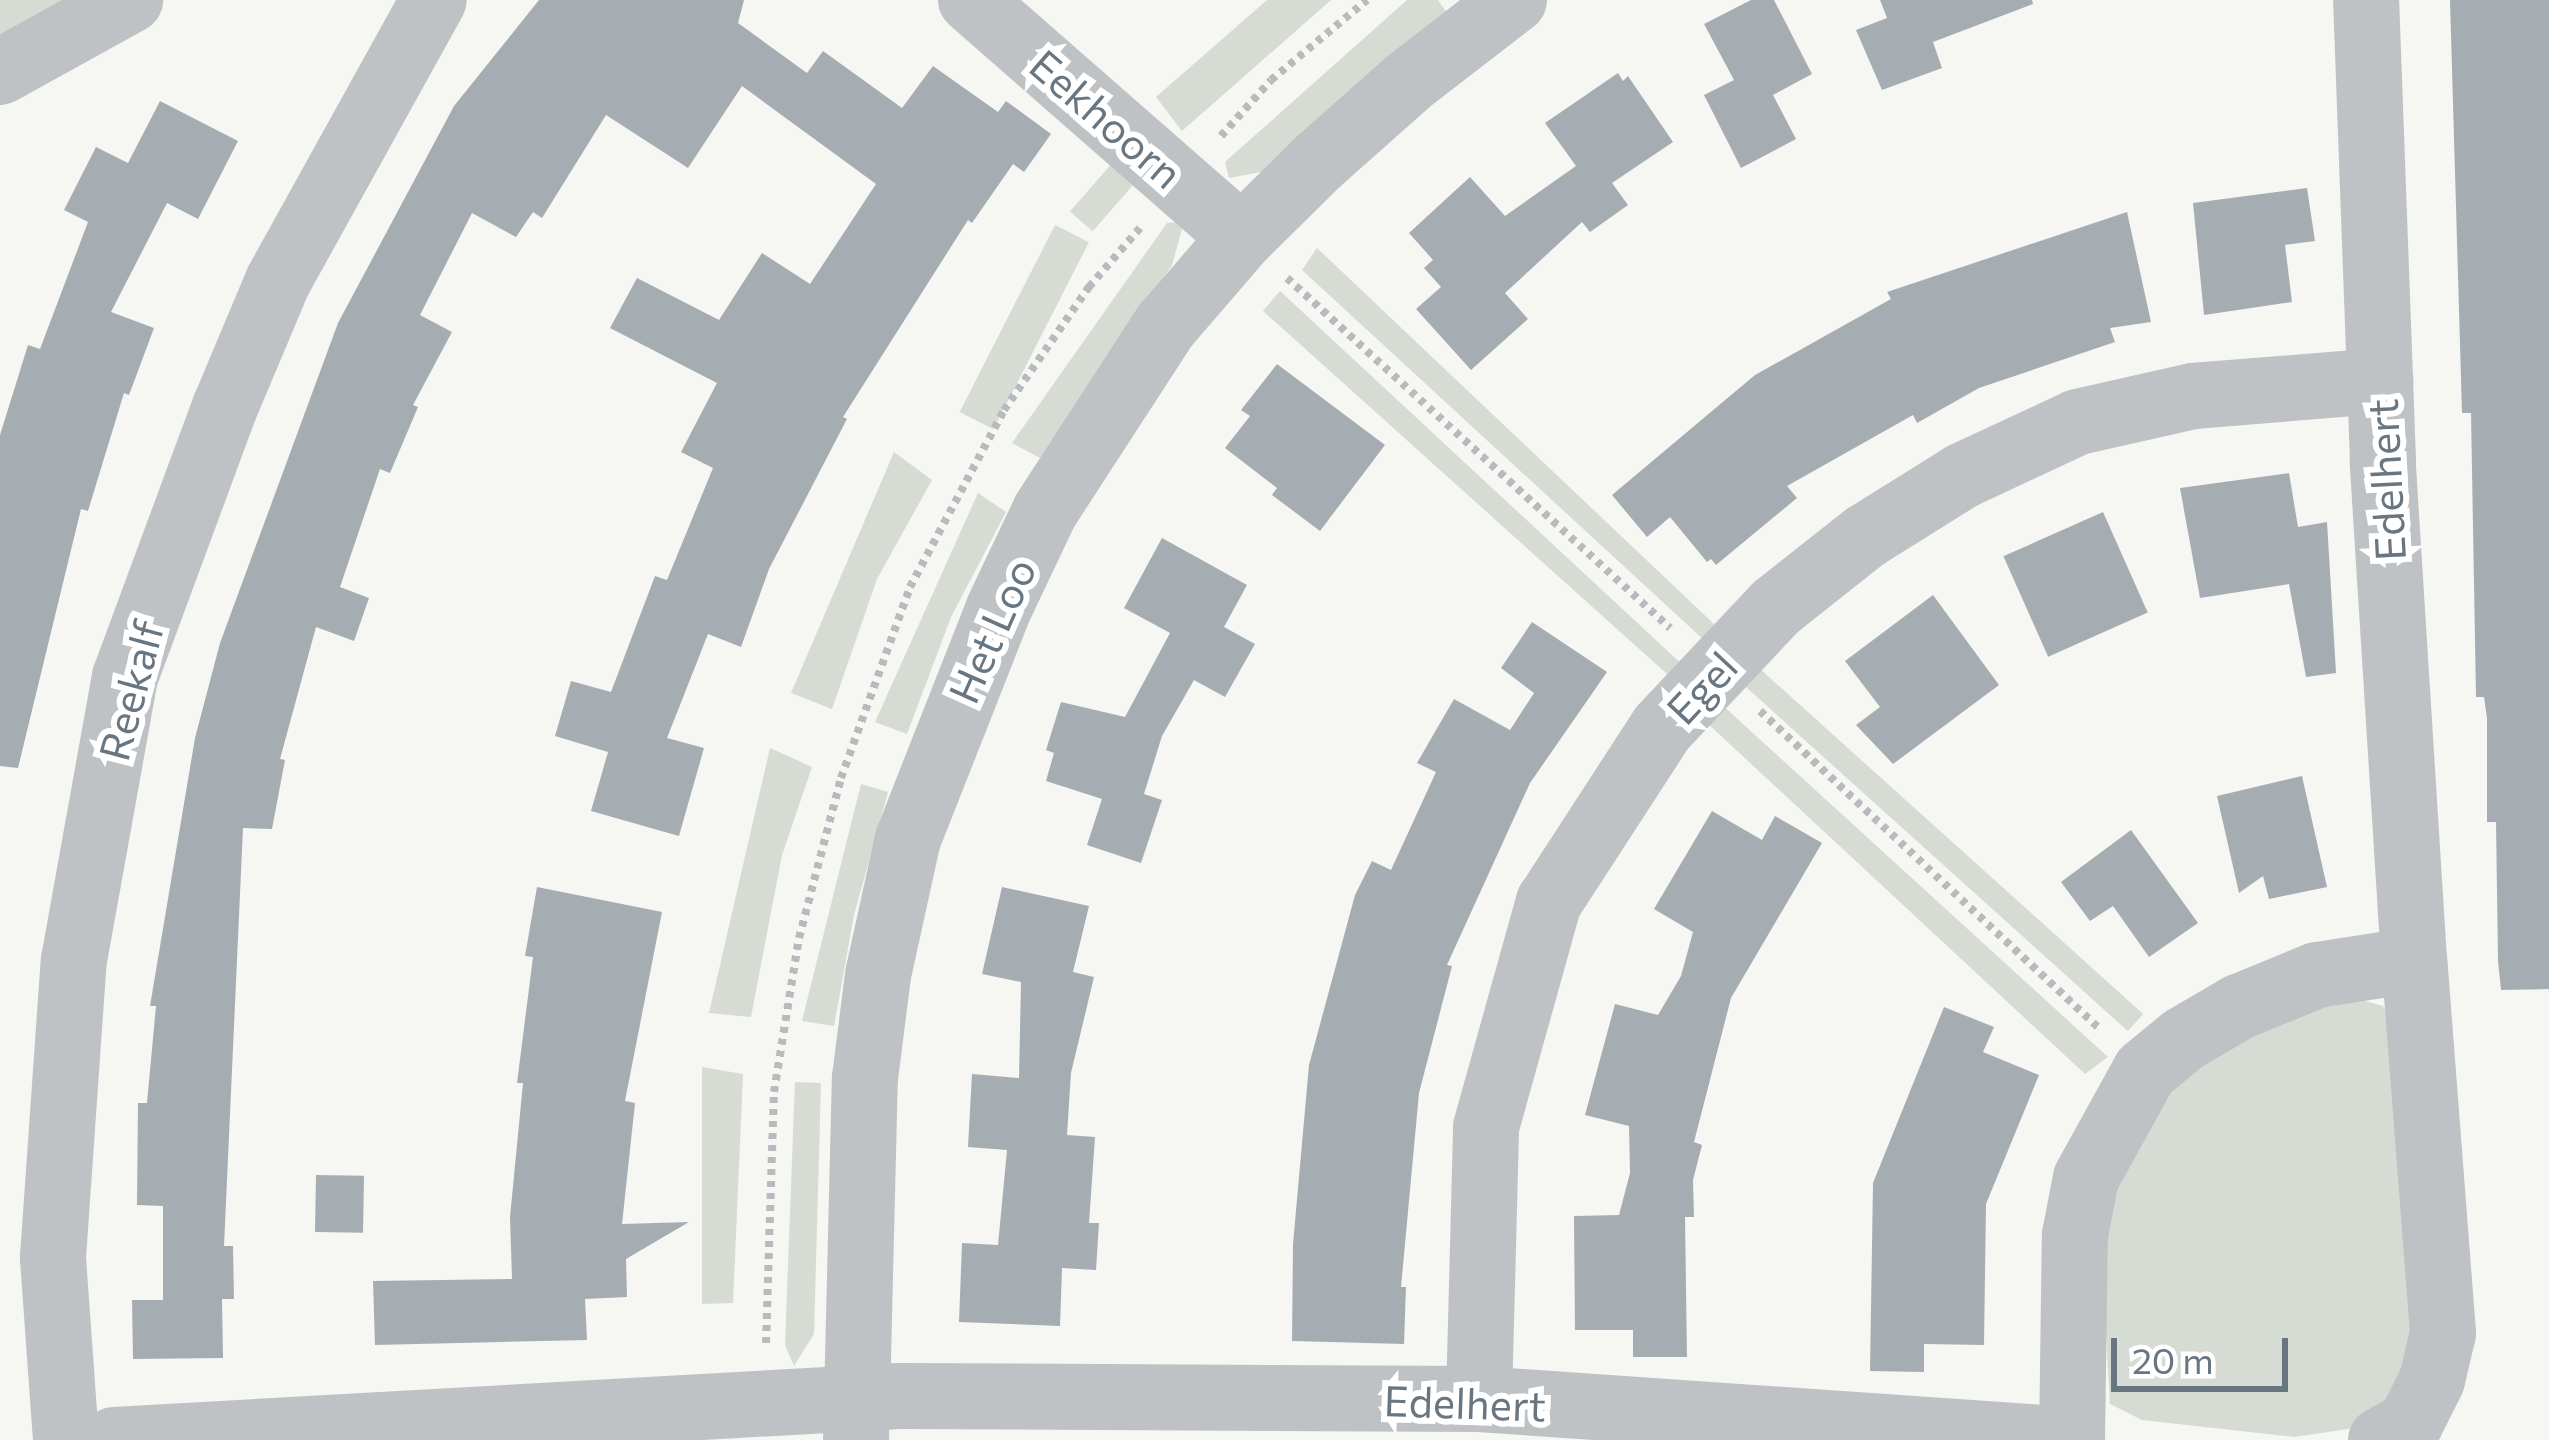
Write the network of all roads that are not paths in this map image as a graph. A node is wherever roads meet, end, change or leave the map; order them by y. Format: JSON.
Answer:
{"nodes":[{"id":1,"x":130,"y":0,"type":"edge"},
{"id":2,"x":434,"y":0,"type":"edge"},
{"id":3,"x":970,"y":0,"type":"edge"},
{"id":4,"x":1514,"y":0,"type":"edge"},
{"id":5,"x":2366,"y":0,"type":"edge"},
{"id":6,"x":0,"y":72,"type":"edge"},
{"id":7,"x":1242,"y":237,"type":"junction"},
{"id":8,"x":2380,"y":381,"type":"junction"},
{"id":9,"x":2414,"y":960,"type":"junction"},
{"id":10,"x":1479,"y":1399,"type":"junction"},
{"id":11,"x":856,"y":1418,"type":"edge"},
{"id":12,"x":66,"y":1440,"type":"edge"},
{"id":13,"x":114,"y":1440,"type":"edge"},
{"id":14,"x":2072,"y":1440,"type":"edge"},
{"id":15,"x":2381,"y":1440,"type":"edge"}],
"edges":[{"from":1,"to":6,"type":"street"},
{"from":2,"to":12,"type":"street","name":"Reekalf"},
{"from":3,"to":7,"type":"street","name":"Eekhoorn"},
{"from":4,"to":7,"type":"street","name":"Het Loo"},
{"from":5,"to":8,"type":"street","name":"Edelhert"},
{"from":7,"to":11,"type":"street","name":"Het Loo"},
{"from":8,"to":9,"type":"street","name":"Edelhert"},
{"from":8,"to":10,"type":"street","name":"Egel"},
{"from":9,"to":14,"type":"street","name":"Edelhert"},
{"from":9,"to":15,"type":"street","name":"Edelhert"},
{"from":10,"to":11,"type":"street","name":"Edelhert"},
{"from":10,"to":14,"type":"street","name":"Edelhert"},
{"from":11,"to":13,"type":"street","name":"Edelhert"}]}
